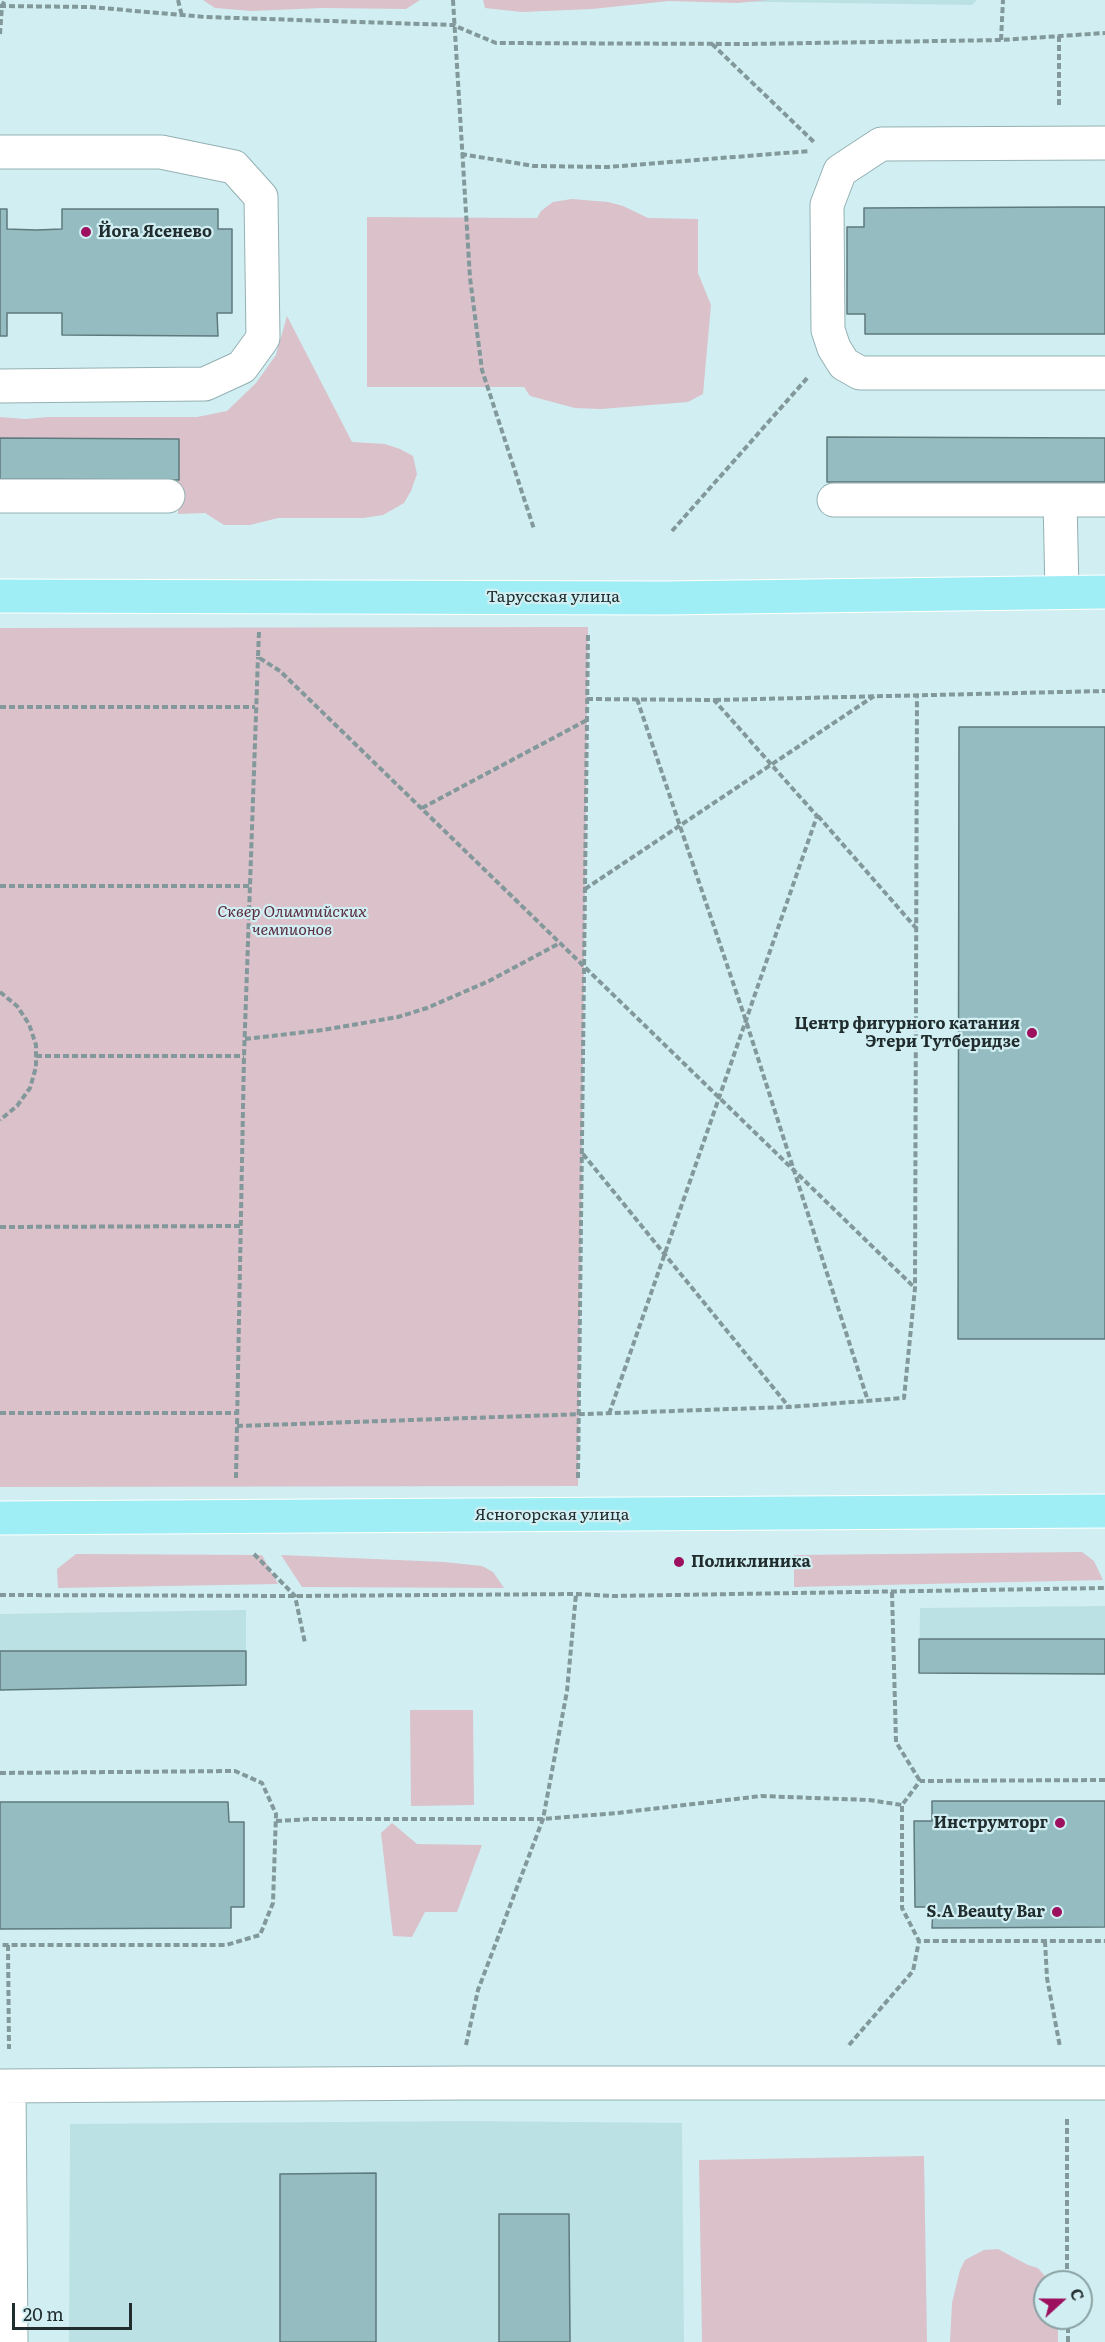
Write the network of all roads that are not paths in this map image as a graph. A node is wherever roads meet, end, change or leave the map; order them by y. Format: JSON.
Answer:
{"nodes":[{"id":1,"x":1105,"y":143,"type":"edge"},
{"id":2,"x":0,"y":152,"type":"edge"},
{"id":3,"x":1105,"y":373,"type":"edge"},
{"id":4,"x":0,"y":386,"type":"edge"},
{"id":5,"x":0,"y":496,"type":"edge"},
{"id":6,"x":168,"y":496,"type":"dead end"},
{"id":7,"x":834,"y":500,"type":"dead end"},
{"id":8,"x":1060,"y":500,"type":"junction"},
{"id":9,"x":1105,"y":500,"type":"edge"},
{"id":10,"x":1062,"y":592,"type":"junction"},
{"id":11,"x":1105,"y":592,"type":"edge"},
{"id":12,"x":0,"y":596,"type":"edge"},
{"id":13,"x":1105,"y":1511,"type":"edge"},
{"id":14,"x":0,"y":1518,"type":"edge"},
{"id":15,"x":1105,"y":2083,"type":"edge"},
{"id":16,"x":4,"y":2086,"type":"edge"},
{"id":17,"x":11,"y":2342,"type":"edge"}],
"edges":[{"from":1,"to":3,"type":"lane"},
{"from":2,"to":4,"type":"lane"},
{"from":5,"to":6,"type":"lane"},
{"from":7,"to":8,"type":"lane"},
{"from":8,"to":9,"type":"lane"},
{"from":8,"to":10,"type":"lane"},
{"from":10,"to":11,"type":"main road","name":"Тарусская улица"},
{"from":10,"to":12,"type":"main road","name":"Тарусская улица"},
{"from":13,"to":14,"type":"main road","name":"Ясногорская улица"},
{"from":15,"to":16,"type":"lane"},
{"from":16,"to":17,"type":"lane"}]}
